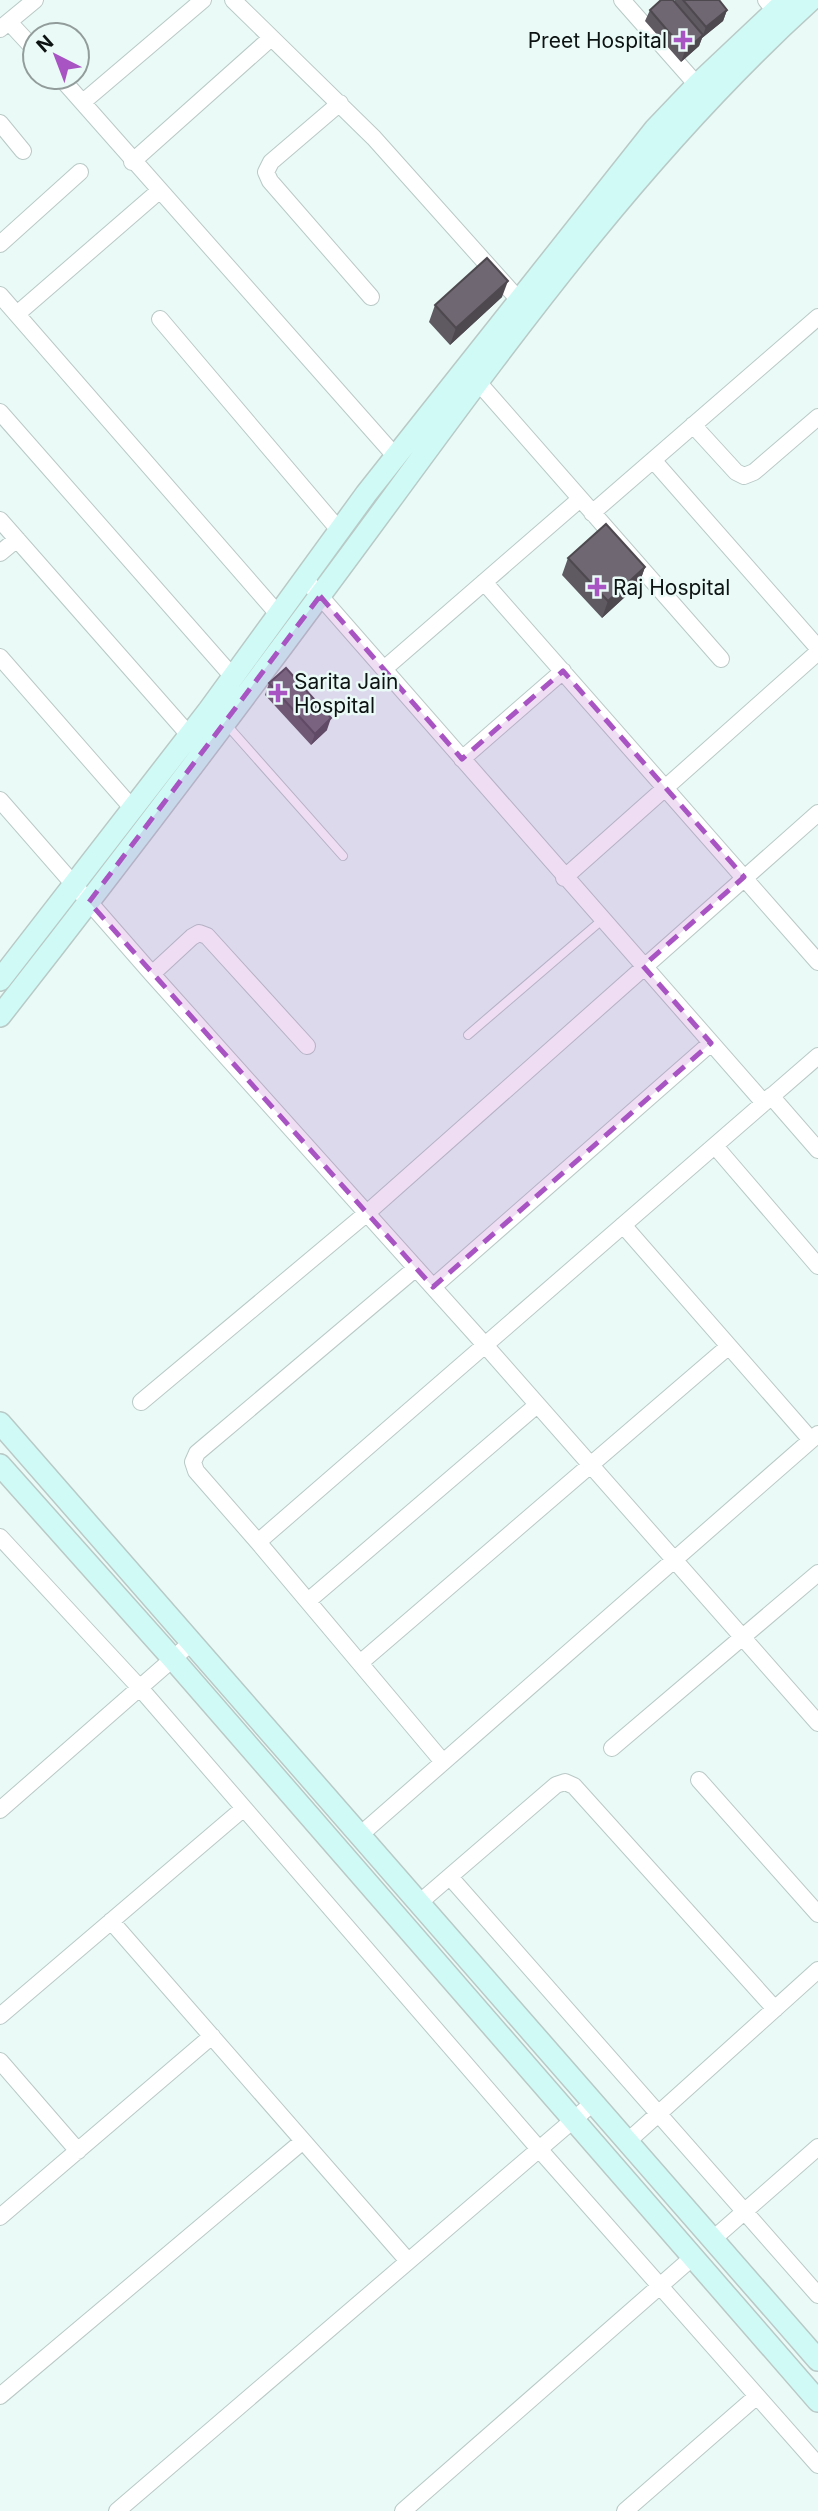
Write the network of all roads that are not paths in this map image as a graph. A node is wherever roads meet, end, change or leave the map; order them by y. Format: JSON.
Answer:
{"nodes":[{"id":1,"x":35,"y":0,"type":"edge"},
{"id":2,"x":203,"y":0,"type":"edge"},
{"id":3,"x":233,"y":0,"type":"edge"},
{"id":4,"x":622,"y":0,"type":"edge"},
{"id":5,"x":811,"y":0,"type":"edge"},
{"id":6,"x":776,"y":4,"type":"edge"},
{"id":7,"x":4,"y":25,"type":"edge"},
{"id":8,"x":271,"y":38,"type":"junction"},
{"id":9,"x":21,"y":39,"type":"edge"},
{"id":10,"x":697,"y":85,"type":"junction"},
{"id":11,"x":73,"y":91,"type":"edge"},
{"id":12,"x":83,"y":102,"type":"junction"},
{"id":13,"x":340,"y":103,"type":"junction"},
{"id":14,"x":0,"y":123,"type":"edge"},
{"id":15,"x":662,"y":136,"type":"junction"},
{"id":16,"x":23,"y":151,"type":"dead end"},
{"id":17,"x":132,"y":162,"type":"junction"},
{"id":18,"x":80,"y":172,"type":"dead end"},
{"id":19,"x":159,"y":191,"type":"junction"},
{"id":20,"x":0,"y":244,"type":"edge"},
{"id":21,"x":0,"y":295,"type":"edge"},
{"id":22,"x":371,"y":297,"type":"dead end"},
{"id":23,"x":525,"y":307,"type":"junction"},
{"id":24,"x":17,"y":314,"type":"junction"},
{"id":25,"x":818,"y":317,"type":"edge"},
{"id":26,"x":159,"y":320,"type":"dead end"},
{"id":27,"x":471,"y":375,"type":"junction"},
{"id":28,"x":0,"y":412,"type":"edge"},
{"id":29,"x":818,"y":417,"type":"edge"},
{"id":30,"x":693,"y":425,"type":"junction"},
{"id":31,"x":396,"y":457,"type":"junction"},
{"id":32,"x":653,"y":460,"type":"junction"},
{"id":33,"x":580,"y":499,"type":"junction"},
{"id":34,"x":592,"y":513,"type":"junction"},
{"id":35,"x":0,"y":520,"type":"edge"},
{"id":36,"x":339,"y":530,"type":"junction"},
{"id":37,"x":16,"y":539,"type":"junction"},
{"id":38,"x":0,"y":553,"type":"edge"},
{"id":39,"x":305,"y":579,"type":"junction"},
{"id":40,"x":484,"y":582,"type":"junction"},
{"id":41,"x":320,"y":596,"type":"junction"},
{"id":42,"x":278,"y":614,"type":"junction"},
{"id":43,"x":818,"y":650,"type":"edge"},
{"id":44,"x":0,"y":657,"type":"edge"},
{"id":45,"x":721,"y":659,"type":"dead end"},
{"id":46,"x":384,"y":669,"type":"junction"},
{"id":47,"x":563,"y":671,"type":"junction"},
{"id":48,"x":233,"y":677,"type":"junction"},
{"id":49,"x":224,"y":722,"type":"junction"},
{"id":50,"x":190,"y":736,"type":"junction"},
{"id":51,"x":462,"y":759,"type":"junction"},
{"id":52,"x":666,"y":788,"type":"junction"},
{"id":53,"x":0,"y":800,"type":"edge"},
{"id":54,"x":133,"y":809,"type":"junction"},
{"id":55,"x":818,"y":813,"type":"edge"},
{"id":56,"x":343,"y":856,"type":"dead end"},
{"id":57,"x":744,"y":877,"type":"junction"},
{"id":58,"x":564,"y":878,"type":"junction"},
{"id":59,"x":82,"y":894,"type":"junction"},
{"id":60,"x":602,"y":920,"type":"junction"},
{"id":61,"x":818,"y":962,"type":"edge"},
{"id":62,"x":643,"y":966,"type":"junction"},
{"id":63,"x":152,"y":974,"type":"junction"},
{"id":64,"x":0,"y":980,"type":"edge"},
{"id":65,"x":0,"y":1016,"type":"edge"},
{"id":66,"x":468,"y":1035,"type":"dead end"},
{"id":67,"x":711,"y":1043,"type":"junction"},
{"id":68,"x":307,"y":1046,"type":"dead end"},
{"id":69,"x":818,"y":1056,"type":"edge"},
{"id":70,"x":768,"y":1100,"type":"junction"},
{"id":71,"x":715,"y":1146,"type":"junction"},
{"id":72,"x":818,"y":1150,"type":"edge"},
{"id":73,"x":367,"y":1213,"type":"junction"},
{"id":74,"x":623,"y":1225,"type":"junction"},
{"id":75,"x":818,"y":1266,"type":"edge"},
{"id":76,"x":416,"y":1268,"type":"junction"},
{"id":77,"x":433,"y":1287,"type":"junction"},
{"id":78,"x":485,"y":1345,"type":"junction"},
{"id":79,"x":729,"y":1346,"type":"junction"},
{"id":80,"x":141,"y":1402,"type":"dead end"},
{"id":81,"x":537,"y":1405,"type":"junction"},
{"id":82,"x":0,"y":1423,"type":"edge"},
{"id":83,"x":814,"y":1437,"type":"edge"},
{"id":84,"x":0,"y":1465,"type":"edge"},
{"id":85,"x":590,"y":1465,"type":"junction"},
{"id":86,"x":0,"y":1537,"type":"edge"},
{"id":87,"x":258,"y":1542,"type":"junction"},
{"id":88,"x":674,"y":1560,"type":"junction"},
{"id":89,"x":818,"y":1573,"type":"edge"},
{"id":90,"x":308,"y":1601,"type":"junction"},
{"id":91,"x":742,"y":1637,"type":"junction"},
{"id":92,"x":192,"y":1642,"type":"junction"},
{"id":93,"x":173,"y":1659,"type":"junction"},
{"id":94,"x":360,"y":1664,"type":"junction"},
{"id":95,"x":140,"y":1688,"type":"junction"},
{"id":96,"x":818,"y":1723,"type":"edge"},
{"id":97,"x":612,"y":1748,"type":"dead end"},
{"id":98,"x":443,"y":1762,"type":"junction"},
{"id":99,"x":699,"y":1780,"type":"dead end"},
{"id":100,"x":244,"y":1808,"type":"junction"},
{"id":101,"x":0,"y":1810,"type":"edge"},
{"id":102,"x":359,"y":1835,"type":"junction"},
{"id":103,"x":450,"y":1877,"type":"junction"},
{"id":104,"x":419,"y":1903,"type":"junction"},
{"id":105,"x":818,"y":1914,"type":"edge"},
{"id":106,"x":111,"y":1921,"type":"junction"},
{"id":107,"x":818,"y":1970,"type":"edge"},
{"id":108,"x":775,"y":2009,"type":"junction"},
{"id":109,"x":0,"y":2016,"type":"edge"},
{"id":110,"x":212,"y":2036,"type":"junction"},
{"id":111,"x":0,"y":2061,"type":"edge"},
{"id":112,"x":593,"y":2103,"type":"junction"},
{"id":113,"x":658,"y":2114,"type":"junction"},
{"id":114,"x":574,"y":2119,"type":"junction"},
{"id":115,"x":303,"y":2141,"type":"junction"},
{"id":116,"x":627,"y":2143,"type":"junction"},
{"id":117,"x":818,"y":2147,"type":"edge"},
{"id":118,"x":539,"y":2149,"type":"junction"},
{"id":119,"x":78,"y":2151,"type":"junction"},
{"id":120,"x":745,"y":2212,"type":"junction"},
{"id":121,"x":0,"y":2217,"type":"edge"},
{"id":122,"x":712,"y":2240,"type":"junction"},
{"id":123,"x":693,"y":2256,"type":"junction"},
{"id":124,"x":408,"y":2262,"type":"junction"},
{"id":125,"x":660,"y":2286,"type":"junction"},
{"id":126,"x":818,"y":2295,"type":"edge"},
{"id":127,"x":818,"y":2360,"type":"edge"},
{"id":128,"x":0,"y":2396,"type":"edge"},
{"id":129,"x":757,"y":2396,"type":"junction"},
{"id":130,"x":818,"y":2401,"type":"edge"},
{"id":131,"x":818,"y":2465,"type":"edge"},
{"id":132,"x":117,"y":2511,"type":"edge"},
{"id":133,"x":403,"y":2511,"type":"edge"},
{"id":134,"x":627,"y":2511,"type":"edge"}],
"edges":[{"from":1,"to":7,"type":"street"},
{"from":2,"to":12,"type":"street"},
{"from":3,"to":8,"type":"street"},
{"from":4,"to":10,"type":"street"},
{"from":5,"to":15,"type":"street"},
{"from":6,"to":10,"type":"street"},
{"from":7,"to":9,"type":"street"},
{"from":8,"to":13,"type":"street"},
{"from":8,"to":17,"type":"street"},
{"from":10,"to":15,"type":"street"},
{"from":11,"to":12,"type":"street"},
{"from":12,"to":17,"type":"street"},
{"from":13,"to":22,"type":"street"},
{"from":13,"to":23,"type":"street"},
{"from":14,"to":16,"type":"street"},
{"from":15,"to":23,"type":"street"},
{"from":17,"to":19,"type":"street"},
{"from":18,"to":20,"type":"street"},
{"from":19,"to":24,"type":"street"},
{"from":19,"to":31,"type":"street"},
{"from":21,"to":24,"type":"street"},
{"from":23,"to":27,"type":"street"},
{"from":24,"to":42,"type":"street"},
{"from":25,"to":30,"type":"street"},
{"from":26,"to":36,"type":"street"},
{"from":27,"to":31,"type":"street"},
{"from":27,"to":33,"type":"street"},
{"from":27,"to":41,"type":"street"},
{"from":28,"to":48,"type":"street"},
{"from":29,"to":30,"type":"street"},
{"from":30,"to":32,"type":"street"},
{"from":31,"to":36,"type":"street"},
{"from":32,"to":34,"type":"street"},
{"from":32,"to":43,"type":"street"},
{"from":33,"to":34,"type":"street"},
{"from":33,"to":40,"type":"street"},
{"from":34,"to":45,"type":"street"},
{"from":35,"to":37,"type":"street"},
{"from":36,"to":39,"type":"street"},
{"from":37,"to":38,"type":"street"},
{"from":37,"to":50,"type":"street"},
{"from":39,"to":41,"type":"street"},
{"from":39,"to":42,"type":"street"},
{"from":40,"to":46,"type":"street"},
{"from":40,"to":47,"type":"street"},
{"from":41,"to":46,"type":"street"},
{"from":41,"to":49,"type":"street"},
{"from":42,"to":48,"type":"street"},
{"from":43,"to":52,"type":"street"},
{"from":44,"to":54,"type":"street"},
{"from":46,"to":51,"type":"street"},
{"from":47,"to":51,"type":"street"},
{"from":47,"to":52,"type":"street"},
{"from":48,"to":50,"type":"street"},
{"from":49,"to":56,"type":"lane"},
{"from":49,"to":59,"type":"street"},
{"from":50,"to":54,"type":"street"},
{"from":51,"to":58,"type":"street"},
{"from":52,"to":57,"type":"street"},
{"from":52,"to":58,"type":"street"},
{"from":53,"to":59,"type":"street"},
{"from":54,"to":59,"type":"street"},
{"from":55,"to":57,"type":"street"},
{"from":57,"to":61,"type":"street"},
{"from":57,"to":62,"type":"street"},
{"from":58,"to":60,"type":"street"},
{"from":59,"to":63,"type":"street"},
{"from":59,"to":64,"type":"street"},
{"from":59,"to":65,"type":"street"},
{"from":60,"to":62,"type":"street"},
{"from":60,"to":66,"type":"lane"},
{"from":62,"to":67,"type":"street"},
{"from":62,"to":73,"type":"street"},
{"from":63,"to":68,"type":"street"},
{"from":63,"to":73,"type":"street"},
{"from":67,"to":70,"type":"street"},
{"from":67,"to":77,"type":"street"},
{"from":69,"to":70,"type":"street"},
{"from":70,"to":71,"type":"street"},
{"from":70,"to":72,"type":"street"},
{"from":71,"to":74,"type":"street"},
{"from":71,"to":75,"type":"street"},
{"from":73,"to":76,"type":"street"},
{"from":73,"to":80,"type":"street"},
{"from":74,"to":78,"type":"street"},
{"from":74,"to":79,"type":"street"},
{"from":76,"to":77,"type":"street"},
{"from":76,"to":87,"type":"street"},
{"from":77,"to":78,"type":"street"},
{"from":78,"to":81,"type":"street"},
{"from":78,"to":87,"type":"street"},
{"from":79,"to":83,"type":"street"},
{"from":79,"to":85,"type":"street"},
{"from":81,"to":85,"type":"street"},
{"from":81,"to":90,"type":"street"},
{"from":82,"to":92,"type":"street"},
{"from":83,"to":88,"type":"street"},
{"from":84,"to":93,"type":"street"},
{"from":85,"to":88,"type":"street"},
{"from":85,"to":94,"type":"street"},
{"from":86,"to":95,"type":"street"},
{"from":87,"to":90,"type":"street"},
{"from":88,"to":91,"type":"street"},
{"from":88,"to":98,"type":"street"},
{"from":89,"to":91,"type":"street"},
{"from":90,"to":94,"type":"street"},
{"from":91,"to":96,"type":"street"},
{"from":91,"to":97,"type":"street"},
{"from":92,"to":93,"type":"street"},
{"from":92,"to":102,"type":"street"},
{"from":93,"to":95,"type":"street"},
{"from":93,"to":114,"type":"street"},
{"from":94,"to":98,"type":"street"},
{"from":95,"to":100,"type":"street"},
{"from":95,"to":101,"type":"street"},
{"from":98,"to":102,"type":"street"},
{"from":99,"to":105,"type":"street"},
{"from":100,"to":106,"type":"street"},
{"from":100,"to":118,"type":"street"},
{"from":102,"to":104,"type":"street"},
{"from":103,"to":104,"type":"street"},
{"from":103,"to":108,"type":"street"},
{"from":103,"to":113,"type":"street"},
{"from":104,"to":112,"type":"street"},
{"from":106,"to":109,"type":"street"},
{"from":106,"to":110,"type":"street"},
{"from":107,"to":108,"type":"street"},
{"from":108,"to":113,"type":"street"},
{"from":110,"to":115,"type":"street"},
{"from":110,"to":119,"type":"street"},
{"from":111,"to":119,"type":"street"},
{"from":112,"to":114,"type":"street"},
{"from":112,"to":116,"type":"street"},
{"from":113,"to":116,"type":"street"},
{"from":113,"to":120,"type":"street"},
{"from":114,"to":118,"type":"street"},
{"from":114,"to":123,"type":"street"},
{"from":115,"to":124,"type":"street"},
{"from":115,"to":128,"type":"street"},
{"from":116,"to":122,"type":"street"},
{"from":117,"to":120,"type":"street"},
{"from":118,"to":124,"type":"street"},
{"from":118,"to":125,"type":"street"},
{"from":119,"to":121,"type":"street"},
{"from":120,"to":122,"type":"street"},
{"from":120,"to":126,"type":"street"},
{"from":122,"to":127,"type":"street"},
{"from":123,"to":125,"type":"street"},
{"from":123,"to":130,"type":"street"},
{"from":124,"to":132,"type":"street"},
{"from":125,"to":129,"type":"street"},
{"from":125,"to":133,"type":"street"},
{"from":129,"to":131,"type":"street"},
{"from":129,"to":134,"type":"street"}]}
